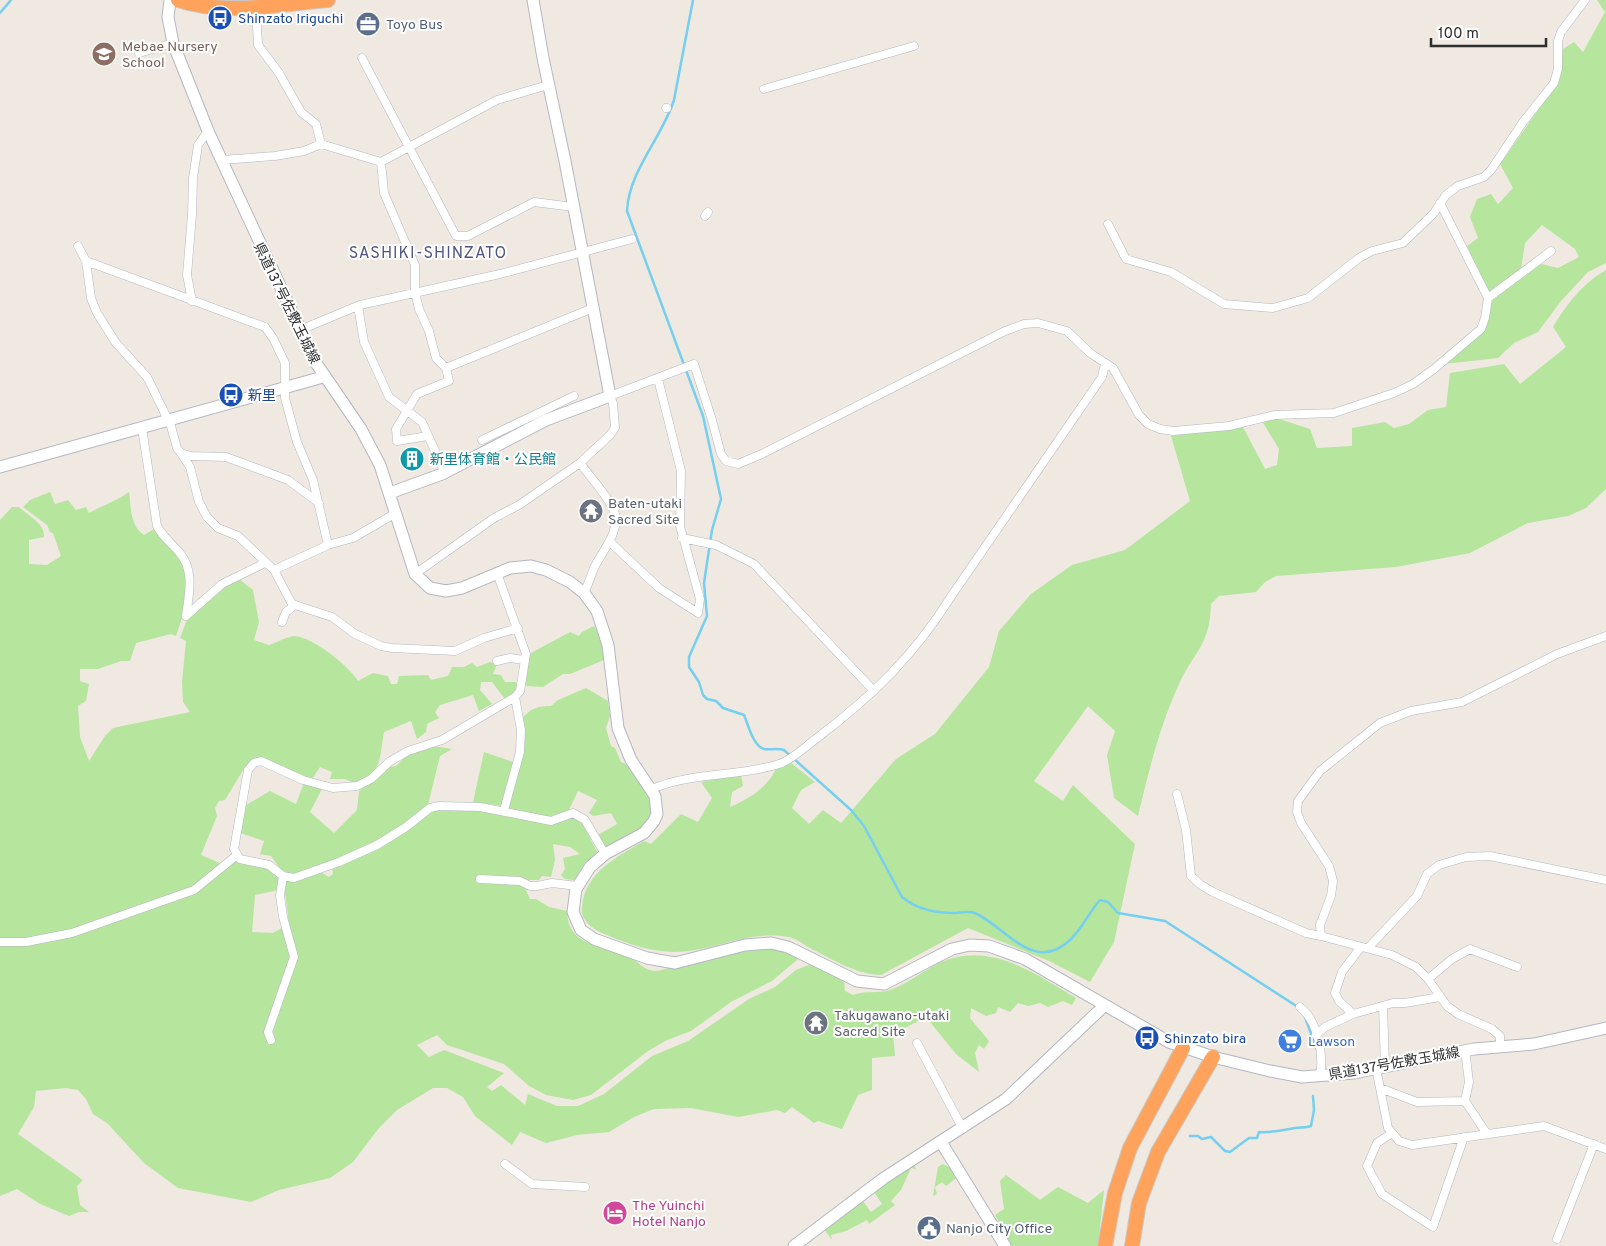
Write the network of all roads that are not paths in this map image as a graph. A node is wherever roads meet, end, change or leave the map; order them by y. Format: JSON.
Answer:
{"nodes":[{"id":1,"x":170,"y":0,"type":"edge"},
{"id":2,"x":178,"y":0,"type":"edge"},
{"id":3,"x":328,"y":0,"type":"edge"},
{"id":4,"x":533,"y":0,"type":"edge"},
{"id":5,"x":1585,"y":0,"type":"edge"},
{"id":6,"x":256,"y":7,"type":"junction"},
{"id":7,"x":173,"y":43,"type":"junction"},
{"id":8,"x":914,"y":46,"type":"dead end"},
{"id":9,"x":139,"y":53,"type":"dead end"},
{"id":10,"x":362,"y":58,"type":"dead end"},
{"id":11,"x":548,"y":85,"type":"junction"},
{"id":12,"x":764,"y":89,"type":"dead end"},
{"id":13,"x":208,"y":131,"type":"junction"},
{"id":14,"x":321,"y":144,"type":"junction"},
{"id":15,"x":408,"y":147,"type":"junction"},
{"id":16,"x":221,"y":160,"type":"junction"},
{"id":17,"x":381,"y":162,"type":"junction"},
{"id":18,"x":1440,"y":204,"type":"junction"},
{"id":19,"x":574,"y":207,"type":"junction"},
{"id":20,"x":1108,"y":224,"type":"dead end"},
{"id":21,"x":632,"y":239,"type":"dead end"},
{"id":22,"x":78,"y":246,"type":"dead end"},
{"id":23,"x":1551,"y":251,"type":"dead end"},
{"id":24,"x":583,"y":253,"type":"junction"},
{"id":25,"x":86,"y":261,"type":"junction"},
{"id":26,"x":414,"y":292,"type":"junction"},
{"id":27,"x":1488,"y":298,"type":"junction"},
{"id":28,"x":192,"y":301,"type":"junction"},
{"id":29,"x":358,"y":306,"type":"junction"},
{"id":30,"x":593,"y":308,"type":"junction"},
{"id":31,"x":300,"y":330,"type":"junction"},
{"id":32,"x":1106,"y":364,"type":"junction"},
{"id":33,"x":446,"y":368,"type":"junction"},
{"id":34,"x":323,"y":377,"type":"junction"},
{"id":35,"x":658,"y":379,"type":"junction"},
{"id":36,"x":284,"y":388,"type":"junction"},
{"id":37,"x":574,"y":396,"type":"dead end"},
{"id":38,"x":610,"y":396,"type":"junction"},
{"id":39,"x":408,"y":412,"type":"junction"},
{"id":40,"x":169,"y":421,"type":"junction"},
{"id":41,"x":142,"y":428,"type":"junction"},
{"id":42,"x":504,"y":429,"type":"junction"},
{"id":43,"x":428,"y":436,"type":"junction"},
{"id":44,"x":516,"y":436,"type":"junction"},
{"id":45,"x":482,"y":440,"type":"dead end"},
{"id":46,"x":181,"y":452,"type":"junction"},
{"id":47,"x":580,"y":463,"type":"junction"},
{"id":48,"x":0,"y":467,"type":"edge"},
{"id":49,"x":445,"y":473,"type":"junction"},
{"id":50,"x":390,"y":493,"type":"junction"},
{"id":51,"x":319,"y":503,"type":"junction"},
{"id":52,"x":396,"y":513,"type":"junction"},
{"id":53,"x":682,"y":538,"type":"junction"},
{"id":54,"x":610,"y":542,"type":"junction"},
{"id":55,"x":328,"y":545,"type":"junction"},
{"id":56,"x":265,"y":563,"type":"junction"},
{"id":57,"x":274,"y":570,"type":"junction"},
{"id":58,"x":497,"y":573,"type":"junction"},
{"id":59,"x":415,"y":574,"type":"junction"},
{"id":60,"x":584,"y":593,"type":"junction"},
{"id":61,"x":294,"y":604,"type":"junction"},
{"id":62,"x":282,"y":622,"type":"dead end"},
{"id":63,"x":518,"y":628,"type":"junction"},
{"id":64,"x":1606,"y":636,"type":"edge"},
{"id":65,"x":524,"y":660,"type":"junction"},
{"id":66,"x":497,"y":661,"type":"dead end"},
{"id":67,"x":874,"y":691,"type":"junction"},
{"id":68,"x":515,"y":697,"type":"junction"},
{"id":69,"x":652,"y":788,"type":"junction"},
{"id":70,"x":1177,"y":794,"type":"dead end"},
{"id":71,"x":504,"y":810,"type":"junction"},
{"id":72,"x":604,"y":854,"type":"junction"},
{"id":73,"x":237,"y":855,"type":"junction"},
{"id":74,"x":282,"y":876,"type":"junction"},
{"id":75,"x":480,"y":879,"type":"dead end"},
{"id":76,"x":1606,"y":880,"type":"edge"},
{"id":77,"x":577,"y":886,"type":"junction"},
{"id":78,"x":1321,"y":936,"type":"junction"},
{"id":79,"x":0,"y":942,"type":"edge"},
{"id":80,"x":1365,"y":947,"type":"junction"},
{"id":81,"x":1517,"y":967,"type":"dead end"},
{"id":82,"x":1428,"y":979,"type":"junction"},
{"id":83,"x":1440,"y":997,"type":"junction"},
{"id":84,"x":1105,"y":1005,"type":"junction"},
{"id":85,"x":1383,"y":1006,"type":"junction"},
{"id":86,"x":1300,"y":1007,"type":"dead end"},
{"id":87,"x":1353,"y":1014,"type":"junction"},
{"id":88,"x":1606,"y":1028,"type":"edge"},
{"id":89,"x":1316,"y":1035,"type":"junction"},
{"id":90,"x":272,"y":1040,"type":"dead end"},
{"id":91,"x":917,"y":1043,"type":"dead end"},
{"id":92,"x":1500,"y":1046,"type":"junction"},
{"id":93,"x":1183,"y":1048,"type":"junction"},
{"id":94,"x":1465,"y":1050,"type":"junction"},
{"id":95,"x":1213,"y":1057,"type":"junction"},
{"id":96,"x":1380,"y":1067,"type":"junction"},
{"id":97,"x":1320,"y":1076,"type":"junction"},
{"id":98,"x":1380,"y":1088,"type":"junction"},
{"id":99,"x":1465,"y":1101,"type":"junction"},
{"id":100,"x":963,"y":1129,"type":"junction"},
{"id":101,"x":1392,"y":1133,"type":"junction"},
{"id":102,"x":1487,"y":1134,"type":"junction"},
{"id":103,"x":1464,"y":1137,"type":"junction"},
{"id":104,"x":941,"y":1142,"type":"junction"},
{"id":105,"x":1594,"y":1144,"type":"junction"},
{"id":106,"x":1606,"y":1149,"type":"edge"},
{"id":107,"x":505,"y":1164,"type":"dead end"},
{"id":108,"x":585,"y":1187,"type":"dead end"},
{"id":109,"x":1558,"y":1239,"type":"dead end"},
{"id":110,"x":794,"y":1246,"type":"edge"},
{"id":111,"x":1005,"y":1246,"type":"edge"},
{"id":112,"x":1105,"y":1246,"type":"edge"},
{"id":113,"x":1132,"y":1246,"type":"edge"}],
"edges":[{"from":1,"to":7,"type":"main road","name":"県道137号佐敷玉城線"},
{"from":2,"to":6,"type":"highway"},
{"from":3,"to":6,"type":"highway"},
{"from":4,"to":11,"type":"main road"},
{"from":5,"to":18,"type":"street"},
{"from":6,"to":14,"type":"street"},
{"from":7,"to":9,"type":"street"},
{"from":7,"to":13,"type":"main road","name":"県道137号佐敷玉城線"},
{"from":8,"to":12,"type":"street"},
{"from":10,"to":15,"type":"street"},
{"from":11,"to":15,"type":"street"},
{"from":11,"to":19,"type":"main road"},
{"from":13,"to":16,"type":"main road","name":"県道137号佐敷玉城線"},
{"from":13,"to":28,"type":"street"},
{"from":14,"to":16,"type":"street"},
{"from":14,"to":17,"type":"street"},
{"from":15,"to":17,"type":"street"},
{"from":15,"to":19,"type":"street"},
{"from":16,"to":31,"type":"main road","name":"県道137号佐敷玉城線"},
{"from":17,"to":26,"type":"street"},
{"from":18,"to":20,"type":"street"},
{"from":18,"to":27,"type":"street"},
{"from":19,"to":24,"type":"main road"},
{"from":21,"to":24,"type":"street"},
{"from":22,"to":25,"type":"street"},
{"from":23,"to":27,"type":"street"},
{"from":24,"to":26,"type":"street"},
{"from":24,"to":30,"type":"main road"},
{"from":25,"to":28,"type":"street"},
{"from":25,"to":40,"type":"street"},
{"from":26,"to":29,"type":"street"},
{"from":26,"to":33,"type":"street"},
{"from":27,"to":32,"type":"street"},
{"from":28,"to":36,"type":"street"},
{"from":29,"to":31,"type":"street"},
{"from":29,"to":39,"type":"street"},
{"from":30,"to":33,"type":"street"},
{"from":30,"to":38,"type":"main road"},
{"from":31,"to":34,"type":"main road","name":"県道137号佐敷玉城線"},
{"from":32,"to":35,"type":"street"},
{"from":32,"to":67,"type":"street"},
{"from":33,"to":39,"type":"street"},
{"from":34,"to":36,"type":"main road","name":"県道137号佐敷玉城線"},
{"from":34,"to":50,"type":"main road"},
{"from":35,"to":38,"type":"street"},
{"from":35,"to":53,"type":"street"},
{"from":36,"to":40,"type":"main road","name":"県道137号佐敷玉城線"},
{"from":36,"to":51,"type":"street"},
{"from":37,"to":42,"type":"street"},
{"from":38,"to":44,"type":"main road"},
{"from":38,"to":47,"type":"street"},
{"from":39,"to":43,"type":"street"},
{"from":39,"to":43,"type":"street"},
{"from":40,"to":41,"type":"main road","name":"県道137号佐敷玉城線"},
{"from":40,"to":46,"type":"street"},
{"from":41,"to":48,"type":"main road","name":"県道137号佐敷玉城線"},
{"from":41,"to":56,"type":"street"},
{"from":42,"to":44,"type":"street"},
{"from":42,"to":45,"type":"street"},
{"from":43,"to":49,"type":"street"},
{"from":44,"to":49,"type":"main road"},
{"from":46,"to":51,"type":"street"},
{"from":46,"to":56,"type":"street"},
{"from":47,"to":54,"type":"street"},
{"from":47,"to":59,"type":"street"},
{"from":49,"to":50,"type":"main road"},
{"from":50,"to":52,"type":"main road"},
{"from":51,"to":55,"type":"street"},
{"from":52,"to":55,"type":"street"},
{"from":52,"to":59,"type":"main road"},
{"from":53,"to":54,"type":"street"},
{"from":53,"to":67,"type":"street"},
{"from":54,"to":60,"type":"street"},
{"from":55,"to":57,"type":"street"},
{"from":56,"to":57,"type":"street"},
{"from":57,"to":61,"type":"street"},
{"from":58,"to":59,"type":"main road"},
{"from":58,"to":60,"type":"main road"},
{"from":58,"to":63,"type":"street"},
{"from":60,"to":69,"type":"main road"},
{"from":61,"to":62,"type":"street"},
{"from":61,"to":63,"type":"street"},
{"from":63,"to":65,"type":"street"},
{"from":64,"to":78,"type":"street"},
{"from":65,"to":66,"type":"street"},
{"from":65,"to":68,"type":"street"},
{"from":67,"to":69,"type":"street"},
{"from":68,"to":71,"type":"street"},
{"from":68,"to":73,"type":"street"},
{"from":69,"to":72,"type":"main road"},
{"from":70,"to":78,"type":"street"},
{"from":71,"to":72,"type":"street"},
{"from":71,"to":74,"type":"street"},
{"from":72,"to":77,"type":"main road"},
{"from":73,"to":74,"type":"street"},
{"from":73,"to":79,"type":"street"},
{"from":74,"to":90,"type":"street"},
{"from":75,"to":77,"type":"street"},
{"from":76,"to":80,"type":"street"},
{"from":77,"to":84,"type":"main road","name":"県道137号佐敷玉城線"},
{"from":78,"to":80,"type":"street"},
{"from":80,"to":82,"type":"street"},
{"from":80,"to":87,"type":"street"},
{"from":81,"to":82,"type":"street"},
{"from":82,"to":83,"type":"street"},
{"from":83,"to":85,"type":"street"},
{"from":83,"to":92,"type":"street"},
{"from":84,"to":93,"type":"main road","name":"県道137号佐敷玉城線"},
{"from":84,"to":100,"type":"main road"},
{"from":85,"to":87,"type":"street"},
{"from":85,"to":96,"type":"street"},
{"from":86,"to":89,"type":"street"},
{"from":87,"to":89,"type":"street"},
{"from":88,"to":92,"type":"main road","name":"県道137号佐敷玉城線"},
{"from":89,"to":97,"type":"street"},
{"from":91,"to":100,"type":"street"},
{"from":92,"to":94,"type":"main road","name":"県道137号佐敷玉城線"},
{"from":93,"to":95,"type":"main road","name":"県道137号佐敷玉城線"},
{"from":93,"to":112,"type":"highway"},
{"from":94,"to":96,"type":"main road","name":"県道137号佐敷玉城線"},
{"from":94,"to":99,"type":"street"},
{"from":95,"to":97,"type":"main road","name":"県道137号佐敷玉城線"},
{"from":95,"to":113,"type":"highway"},
{"from":96,"to":97,"type":"main road","name":"県道137号佐敷玉城線"},
{"from":96,"to":98,"type":"street"},
{"from":98,"to":99,"type":"street"},
{"from":98,"to":101,"type":"street"},
{"from":99,"to":102,"type":"street"},
{"from":100,"to":104,"type":"main road"},
{"from":101,"to":103,"type":"street"},
{"from":101,"to":103,"type":"street"},
{"from":102,"to":103,"type":"street"},
{"from":102,"to":105,"type":"street"},
{"from":104,"to":110,"type":"main road"},
{"from":104,"to":111,"type":"main road"},
{"from":105,"to":106,"type":"street"},
{"from":105,"to":109,"type":"street"},
{"from":107,"to":108,"type":"street"}]}
